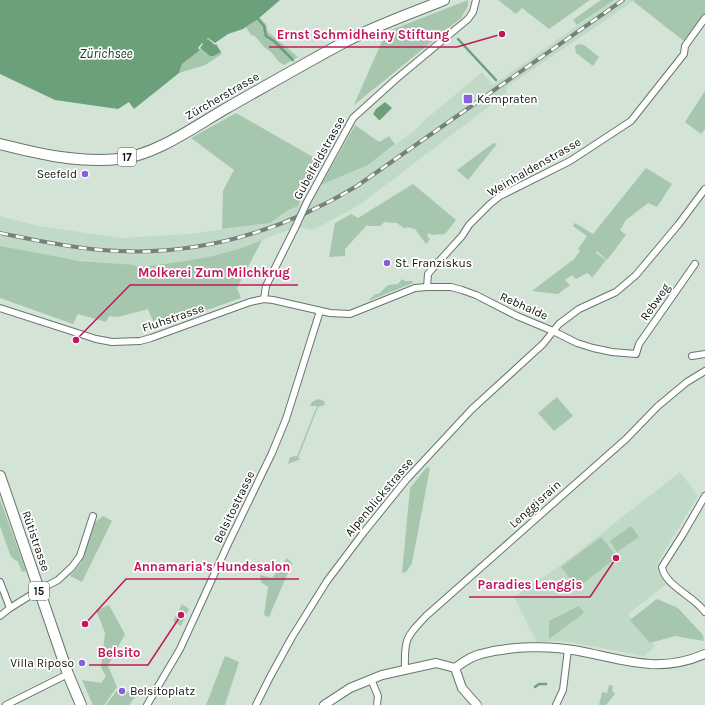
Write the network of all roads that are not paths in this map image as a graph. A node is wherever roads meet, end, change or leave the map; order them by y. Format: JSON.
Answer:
{"nodes":[{"id":1,"x":444,"y":0,"type":"edge"},
{"id":2,"x":476,"y":0,"type":"edge"},
{"id":3,"x":705,"y":18,"type":"edge"},
{"id":4,"x":0,"y":144,"type":"edge"},
{"id":5,"x":705,"y":189,"type":"edge"},
{"id":6,"x":695,"y":264,"type":"dead end"},
{"id":7,"x":428,"y":287,"type":"junction"},
{"id":8,"x":264,"y":299,"type":"junction"},
{"id":9,"x":0,"y":308,"type":"edge"},
{"id":10,"x":320,"y":311,"type":"junction"},
{"id":11,"x":330,"y":313,"type":"joint"},
{"id":12,"x":554,"y":331,"type":"junction"},
{"id":13,"x":705,"y":354,"type":"edge"},
{"id":14,"x":692,"y":356,"type":"dead end"},
{"id":15,"x":705,"y":371,"type":"edge"},
{"id":16,"x":0,"y":476,"type":"edge"},
{"id":17,"x":705,"y":496,"type":"edge"},
{"id":18,"x":93,"y":516,"type":"dead end"},
{"id":19,"x":0,"y":582,"type":"edge"},
{"id":20,"x":39,"y":590,"type":"junction"},
{"id":21,"x":10,"y":608,"type":"junction"},
{"id":22,"x":705,"y":612,"type":"edge"},
{"id":23,"x":0,"y":616,"type":"edge"},
{"id":24,"x":568,"y":649,"type":"junction"},
{"id":25,"x":705,"y":654,"type":"edge"},
{"id":26,"x":454,"y":668,"type":"junction"},
{"id":27,"x":405,"y":669,"type":"junction"},
{"id":28,"x":68,"y":674,"type":"junction"},
{"id":29,"x":371,"y":679,"type":"junction"},
{"id":30,"x":6,"y":705,"type":"edge"},
{"id":31,"x":81,"y":705,"type":"edge"},
{"id":32,"x":147,"y":705,"type":"edge"},
{"id":33,"x":256,"y":705,"type":"edge"},
{"id":34,"x":324,"y":705,"type":"edge"},
{"id":35,"x":377,"y":705,"type":"edge"},
{"id":36,"x":477,"y":705,"type":"edge"},
{"id":37,"x":556,"y":705,"type":"edge"}],
"edges":[{"from":1,"to":4,"type":"main road","name":"Zürcherstrasse","number":"17"},
{"from":2,"to":8,"type":"street","name":"Gubelfeldstrasse","bridge":true},
{"from":3,"to":7,"type":"street","name":"Weinhaldenstrasse"},
{"from":5,"to":12,"type":"street","name":"Rebhalde"},
{"from":6,"to":12,"type":"street","name":"Rebweg"},
{"from":7,"to":11,"type":"street","name":"Rebhalde"},
{"from":7,"to":12,"type":"street","name":"Rebhalde"},
{"from":8,"to":9,"type":"street","name":"Fluhstrasse"},
{"from":8,"to":10,"type":"street","name":"Fluhstrasse"},
{"from":10,"to":11,"type":"street","name":"Fluhstrasse"},
{"from":10,"to":32,"type":"street","name":"Belsitostrasse"},
{"from":12,"to":33,"type":"street","name":"Alpenblickstrasse"},
{"from":13,"to":14,"type":"street"},
{"from":15,"to":27,"type":"street","name":"Lenggisrain"},
{"from":16,"to":20,"type":"main road","name":"Rütistrasse","number":"15"},
{"from":17,"to":22,"type":"street"},
{"from":18,"to":20,"type":"street"},
{"from":19,"to":21,"type":"street"},
{"from":20,"to":21,"type":"street"},
{"from":20,"to":28,"type":"main road","name":"Rütistrasse","number":"15"},
{"from":21,"to":23,"type":"street"},
{"from":24,"to":25,"type":"street"},
{"from":24,"to":26,"type":"street"},
{"from":24,"to":37,"type":"street"},
{"from":26,"to":27,"type":"street"},
{"from":26,"to":36,"type":"street"},
{"from":27,"to":29,"type":"street"},
{"from":28,"to":30,"type":"street"},
{"from":28,"to":31,"type":"main road","name":"Rütistrasse","number":"15"},
{"from":29,"to":34,"type":"street"},
{"from":29,"to":35,"type":"street"}]}
